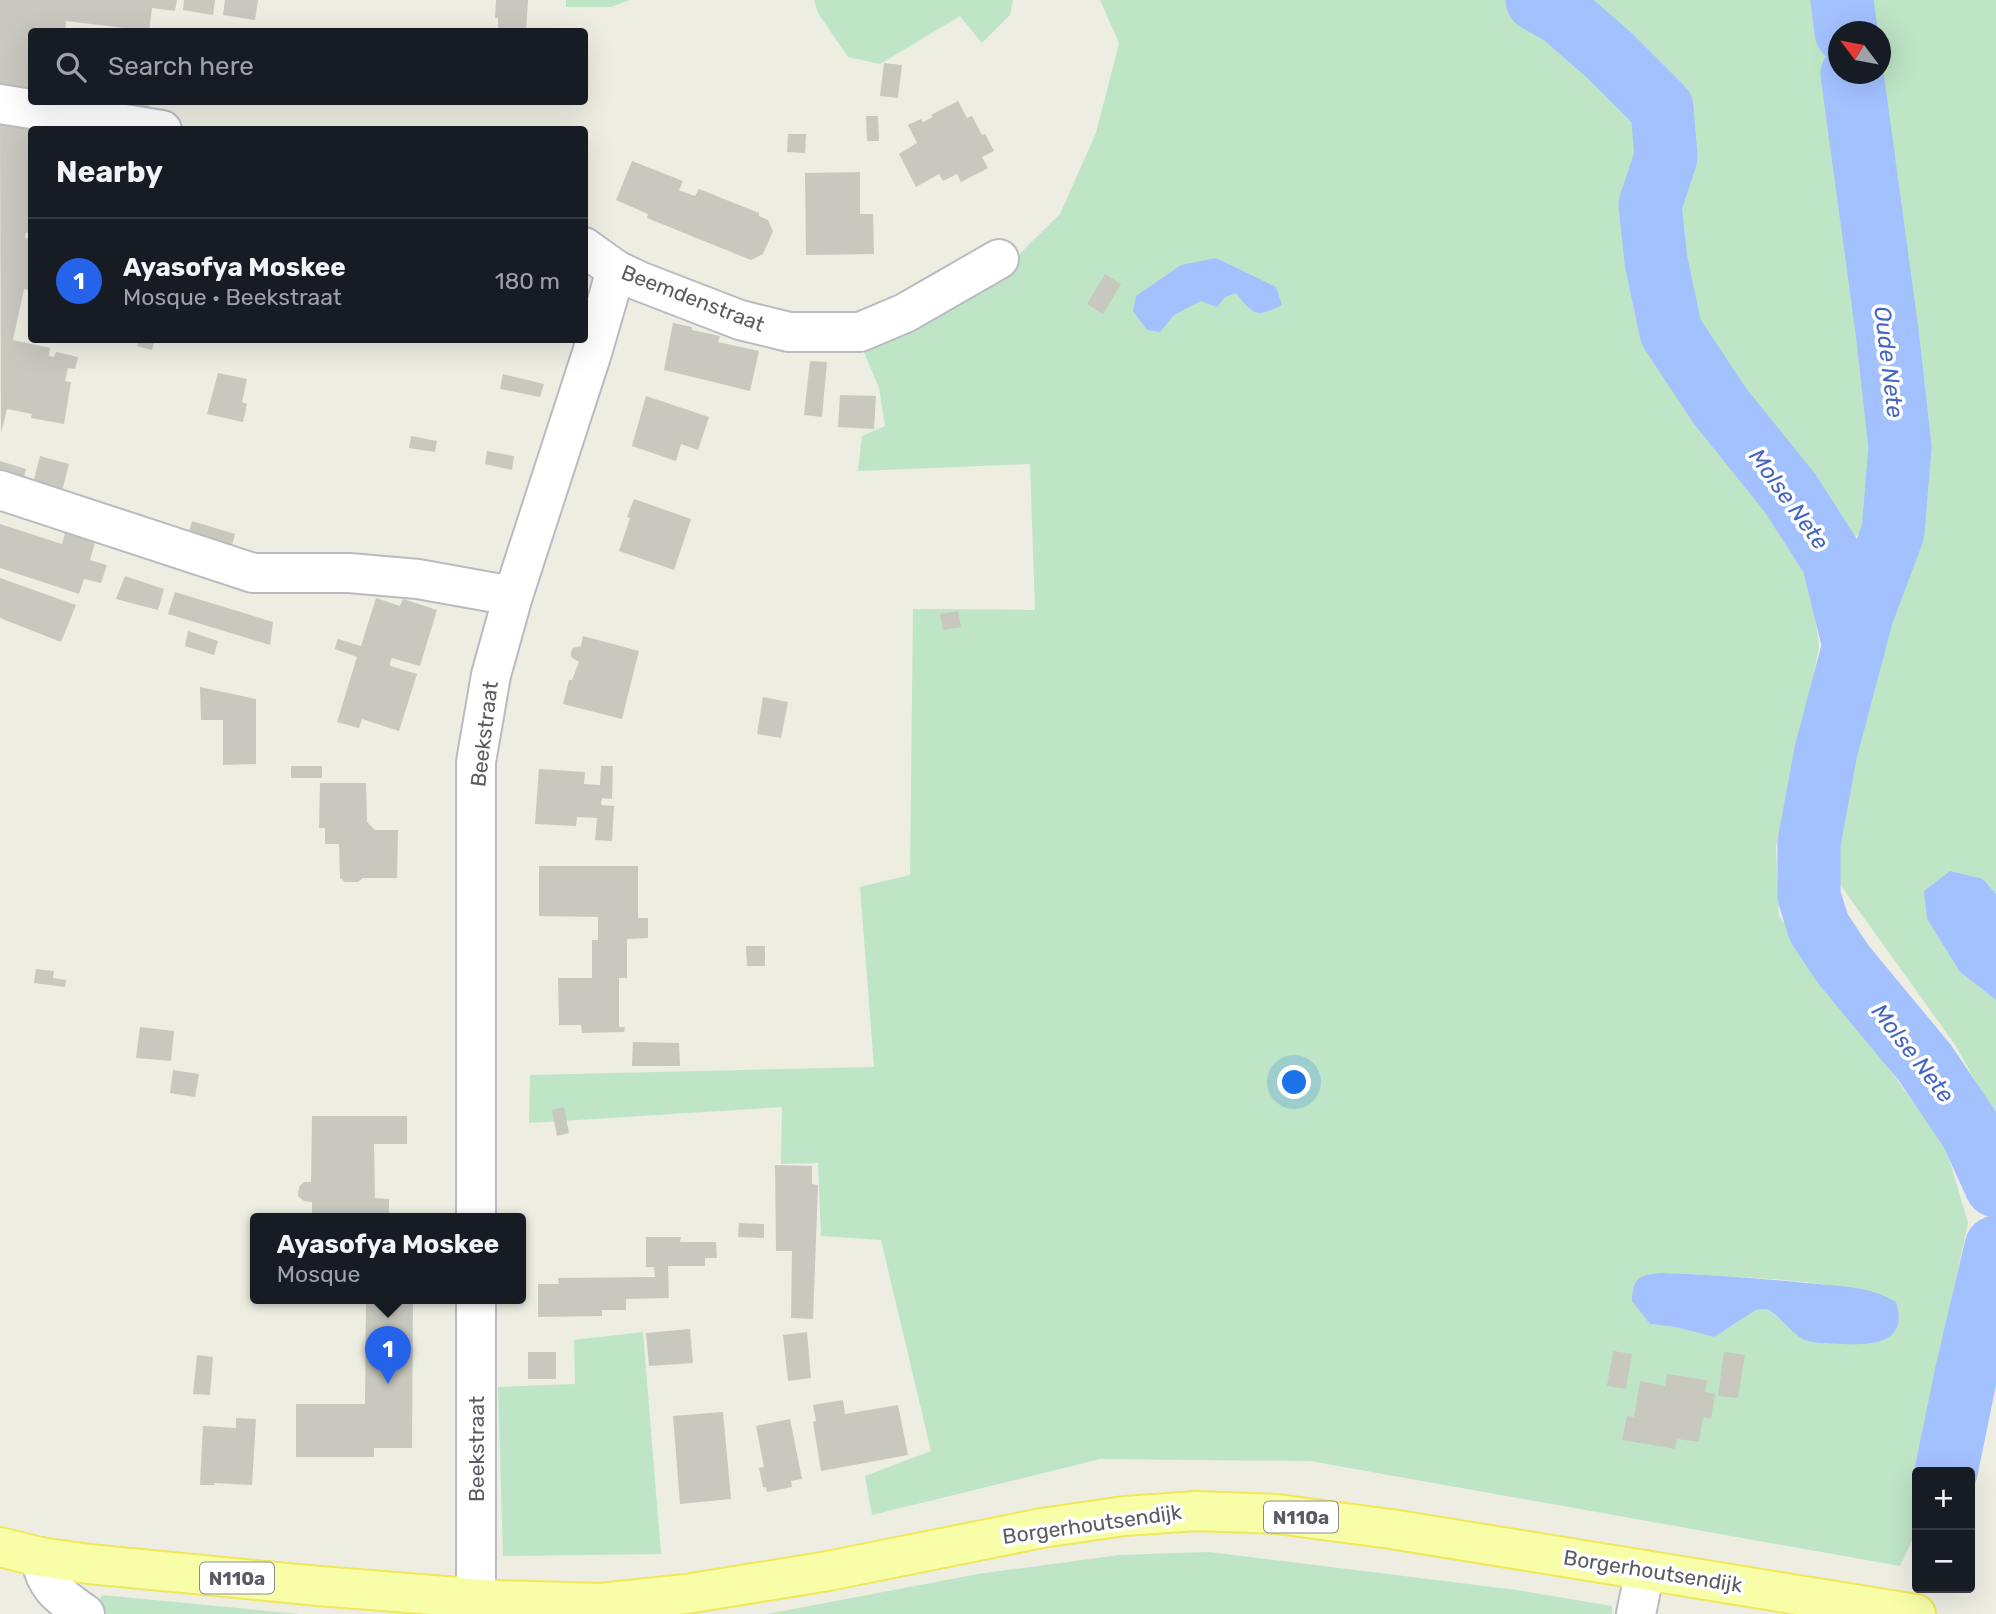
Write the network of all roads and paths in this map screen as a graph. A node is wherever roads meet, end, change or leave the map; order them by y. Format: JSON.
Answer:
{"nodes":[{"id":1,"x":0,"y":104,"type":"edge"},
{"id":2,"x":137,"y":126,"type":"edge"},
{"id":3,"x":588,"y":250,"type":"edge"},
{"id":4,"x":999,"y":259,"type":"dead end"},
{"id":5,"x":616,"y":270,"type":"junction"},
{"id":6,"x":0,"y":490,"type":"edge"},
{"id":7,"x":513,"y":596,"type":"junction"},
{"id":8,"x":476,"y":1213,"type":"edge"},
{"id":9,"x":476,"y":1304,"type":"edge"},
{"id":10,"x":0,"y":1547,"type":"edge"},
{"id":11,"x":40,"y":1557,"type":"junction"},
{"id":12,"x":1645,"y":1570,"type":"junction"},
{"id":13,"x":471,"y":1606,"type":"edge"},
{"id":14,"x":85,"y":1614,"type":"edge"},
{"id":15,"x":1636,"y":1614,"type":"edge"},
{"id":16,"x":1916,"y":1614,"type":"edge"}],
"edges":[{"from":1,"to":2,"type":"street"},
{"from":3,"to":5,"type":"street","name":"Beemdenstraat"},
{"from":4,"to":5,"type":"street","name":"Beemdenstraat"},
{"from":5,"to":7,"type":"street","name":"Beekstraat"},
{"from":6,"to":7,"type":"street"},
{"from":7,"to":8,"type":"street","name":"Beekstraat"},
{"from":9,"to":13,"type":"street","name":"Beekstraat"},
{"from":10,"to":11,"type":"main road","name":"Borgerhoutsendijk","number":"N110a"},
{"from":11,"to":13,"type":"main road","name":"Borgerhoutsendijk","number":"N110a"},
{"from":11,"to":14,"type":"street"},
{"from":12,"to":13,"type":"main road","name":"Borgerhoutsendijk","number":"N110a"},
{"from":12,"to":15,"type":"street"},
{"from":12,"to":16,"type":"main road","name":"Borgerhoutsendijk","number":"N110a"}]}
